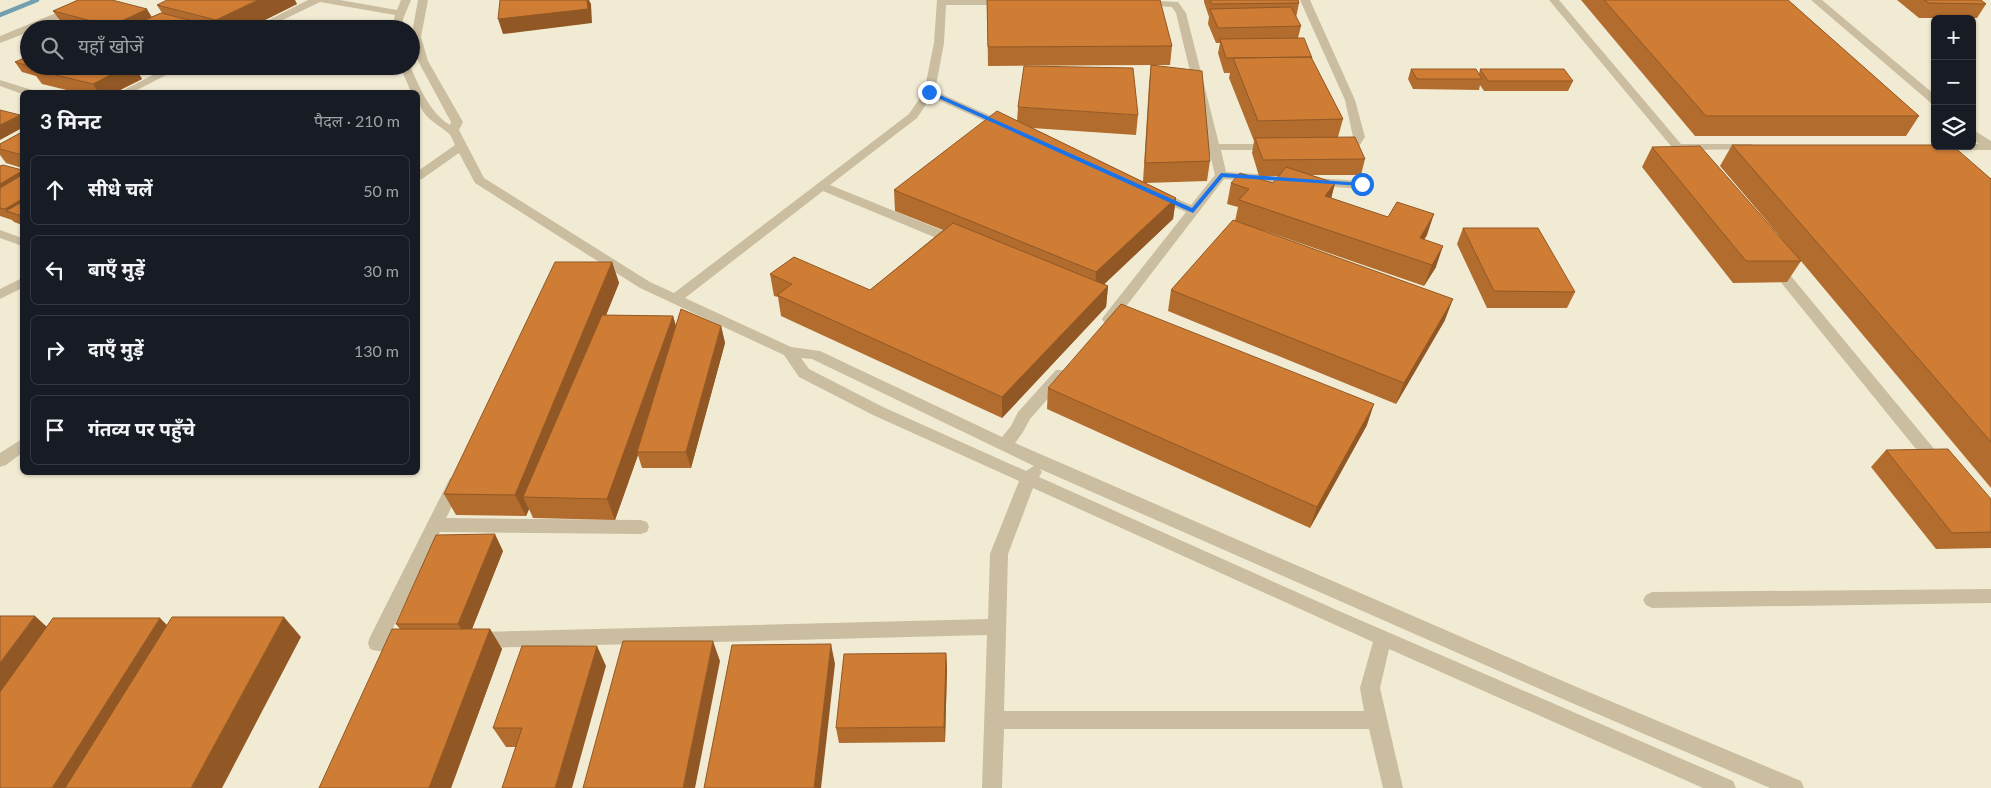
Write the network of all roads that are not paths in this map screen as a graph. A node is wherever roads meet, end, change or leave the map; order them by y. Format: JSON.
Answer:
{"nodes":[{"id":1,"x":96,"y":0,"type":"edge"},
{"id":2,"x":316,"y":0,"type":"edge"},
{"id":3,"x":323,"y":0,"type":"edge"},
{"id":4,"x":406,"y":0,"type":"edge"},
{"id":5,"x":423,"y":0,"type":"edge"},
{"id":6,"x":1305,"y":0,"type":"edge"},
{"id":7,"x":1554,"y":0,"type":"edge"},
{"id":8,"x":1816,"y":0,"type":"edge"},
{"id":9,"x":942,"y":1,"type":"edge"},
{"id":10,"x":1016,"y":2,"type":"edge"},
{"id":11,"x":1125,"y":2,"type":"edge"},
{"id":12,"x":400,"y":13,"type":"junction"},
{"id":13,"x":48,"y":20,"type":"edge"},
{"id":14,"x":275,"y":20,"type":"edge"},
{"id":15,"x":399,"y":20,"type":"edge"},
{"id":16,"x":419,"y":20,"type":"edge"},
{"id":17,"x":20,"y":32,"type":"edge"},
{"id":18,"x":0,"y":40,"type":"edge"},
{"id":19,"x":420,"y":51,"type":"edge"},
{"id":20,"x":160,"y":75,"type":"edge"},
{"id":21,"x":409,"y":75,"type":"edge"},
{"id":22,"x":0,"y":84,"type":"edge"},
{"id":23,"x":21,"y":90,"type":"edge"},
{"id":24,"x":129,"y":90,"type":"edge"},
{"id":25,"x":416,"y":90,"type":"edge"},
{"id":26,"x":929,"y":92,"type":"junction"},
{"id":27,"x":1931,"y":97,"type":"edge"},
{"id":28,"x":420,"y":98,"type":"edge"},
{"id":29,"x":453,"y":130,"type":"junction"},
{"id":30,"x":1013,"y":130,"type":"edge"},
{"id":31,"x":1976,"y":135,"type":"edge"},
{"id":32,"x":462,"y":146,"type":"junction"},
{"id":33,"x":1213,"y":147,"type":"junction"},
{"id":34,"x":1281,"y":147,"type":"edge"},
{"id":35,"x":1678,"y":147,"type":"junction"},
{"id":36,"x":1766,"y":147,"type":"edge"},
{"id":37,"x":1922,"y":147,"type":"edge"},
{"id":38,"x":1991,"y":147,"type":"edge"},
{"id":39,"x":1330,"y":148,"type":"edge"},
{"id":40,"x":420,"y":175,"type":"edge"},
{"id":41,"x":1221,"y":175,"type":"junction"},
{"id":42,"x":1701,"y":175,"type":"edge"},
{"id":43,"x":1362,"y":184,"type":"dead end"},
{"id":44,"x":821,"y":186,"type":"junction"},
{"id":45,"x":1148,"y":191,"type":"edge"},
{"id":46,"x":1193,"y":211,"type":"junction"},
{"id":47,"x":0,"y":234,"type":"edge"},
{"id":48,"x":20,"y":241,"type":"edge"},
{"id":49,"x":972,"y":248,"type":"edge"},
{"id":50,"x":1767,"y":256,"type":"edge"},
{"id":51,"x":20,"y":283,"type":"edge"},
{"id":52,"x":0,"y":295,"type":"edge"},
{"id":53,"x":675,"y":299,"type":"junction"},
{"id":54,"x":1101,"y":301,"type":"edge"},
{"id":55,"x":1124,"y":310,"type":"junction"},
{"id":56,"x":1100,"y":330,"type":"edge"},
{"id":57,"x":789,"y":352,"type":"junction"},
{"id":58,"x":1068,"y":366,"type":"edge"},
{"id":59,"x":1005,"y":445,"type":"junction"},
{"id":60,"x":20,"y":446,"type":"edge"},
{"id":61,"x":0,"y":461,"type":"edge"},
{"id":62,"x":465,"y":463,"type":"edge"},
{"id":63,"x":1042,"y":463,"type":"junction"},
{"id":64,"x":1947,"y":476,"type":"edge"},
{"id":65,"x":1028,"y":479,"type":"junction"},
{"id":66,"x":434,"y":526,"type":"junction"},
{"id":67,"x":641,"y":527,"type":"dead end"},
{"id":68,"x":1991,"y":596,"type":"edge"},
{"id":69,"x":1652,"y":600,"type":"dead end"},
{"id":70,"x":997,"y":626,"type":"junction"},
{"id":71,"x":1383,"y":638,"type":"junction"},
{"id":72,"x":457,"y":641,"type":"edge"},
{"id":73,"x":417,"y":642,"type":"edge"},
{"id":74,"x":994,"y":720,"type":"junction"},
{"id":75,"x":1376,"y":720,"type":"junction"},
{"id":76,"x":992,"y":788,"type":"edge"},
{"id":77,"x":1393,"y":788,"type":"edge"},
{"id":78,"x":1726,"y":788,"type":"edge"},
{"id":79,"x":1794,"y":788,"type":"edge"}],
"edges":[{"from":1,"to":13,"type":"street"},
{"from":2,"to":14,"type":"street"},
{"from":3,"to":12,"type":"street"},
{"from":4,"to":12,"type":"street"},
{"from":5,"to":16,"type":"street"},
{"from":6,"to":39,"type":"street"},
{"from":7,"to":35,"type":"street"},
{"from":8,"to":27,"type":"street"},
{"from":9,"to":10,"type":"street"},
{"from":9,"to":26,"type":"street"},
{"from":11,"to":33,"type":"street"},
{"from":12,"to":15,"type":"street"},
{"from":17,"to":18,"type":"street"},
{"from":19,"to":29,"type":"street"},
{"from":20,"to":24,"type":"street"},
{"from":21,"to":25,"type":"street"},
{"from":22,"to":23,"type":"street"},
{"from":26,"to":30,"type":"street"},
{"from":26,"to":44,"type":"street"},
{"from":28,"to":29,"type":"street"},
{"from":29,"to":32,"type":"street"},
{"from":31,"to":38,"type":"street"},
{"from":32,"to":40,"type":"street"},
{"from":32,"to":53,"type":"street"},
{"from":33,"to":34,"type":"street"},
{"from":33,"to":41,"type":"street"},
{"from":35,"to":36,"type":"street"},
{"from":35,"to":42,"type":"street"},
{"from":37,"to":38,"type":"street"},
{"from":41,"to":43,"type":"street"},
{"from":41,"to":46,"type":"street"},
{"from":44,"to":49,"type":"street"},
{"from":44,"to":53,"type":"street"},
{"from":45,"to":46,"type":"street"},
{"from":46,"to":55,"type":"street"},
{"from":47,"to":48,"type":"street"},
{"from":50,"to":64,"type":"street"},
{"from":51,"to":52,"type":"street"},
{"from":53,"to":57,"type":"street"},
{"from":54,"to":55,"type":"street"},
{"from":55,"to":56,"type":"street"},
{"from":57,"to":59,"type":"street"},
{"from":57,"to":65,"type":"street"},
{"from":58,"to":59,"type":"street"},
{"from":59,"to":63,"type":"street"},
{"from":60,"to":61,"type":"street"},
{"from":62,"to":66,"type":"street"},
{"from":63,"to":65,"type":"street"},
{"from":63,"to":79,"type":"street"},
{"from":65,"to":70,"type":"street"},
{"from":65,"to":71,"type":"street"},
{"from":66,"to":67,"type":"street"},
{"from":66,"to":73,"type":"street"},
{"from":68,"to":69,"type":"street"},
{"from":70,"to":72,"type":"street"},
{"from":70,"to":74,"type":"street"},
{"from":71,"to":75,"type":"street"},
{"from":71,"to":78,"type":"street"},
{"from":74,"to":75,"type":"street"},
{"from":74,"to":76,"type":"street"},
{"from":75,"to":77,"type":"street"}]}
